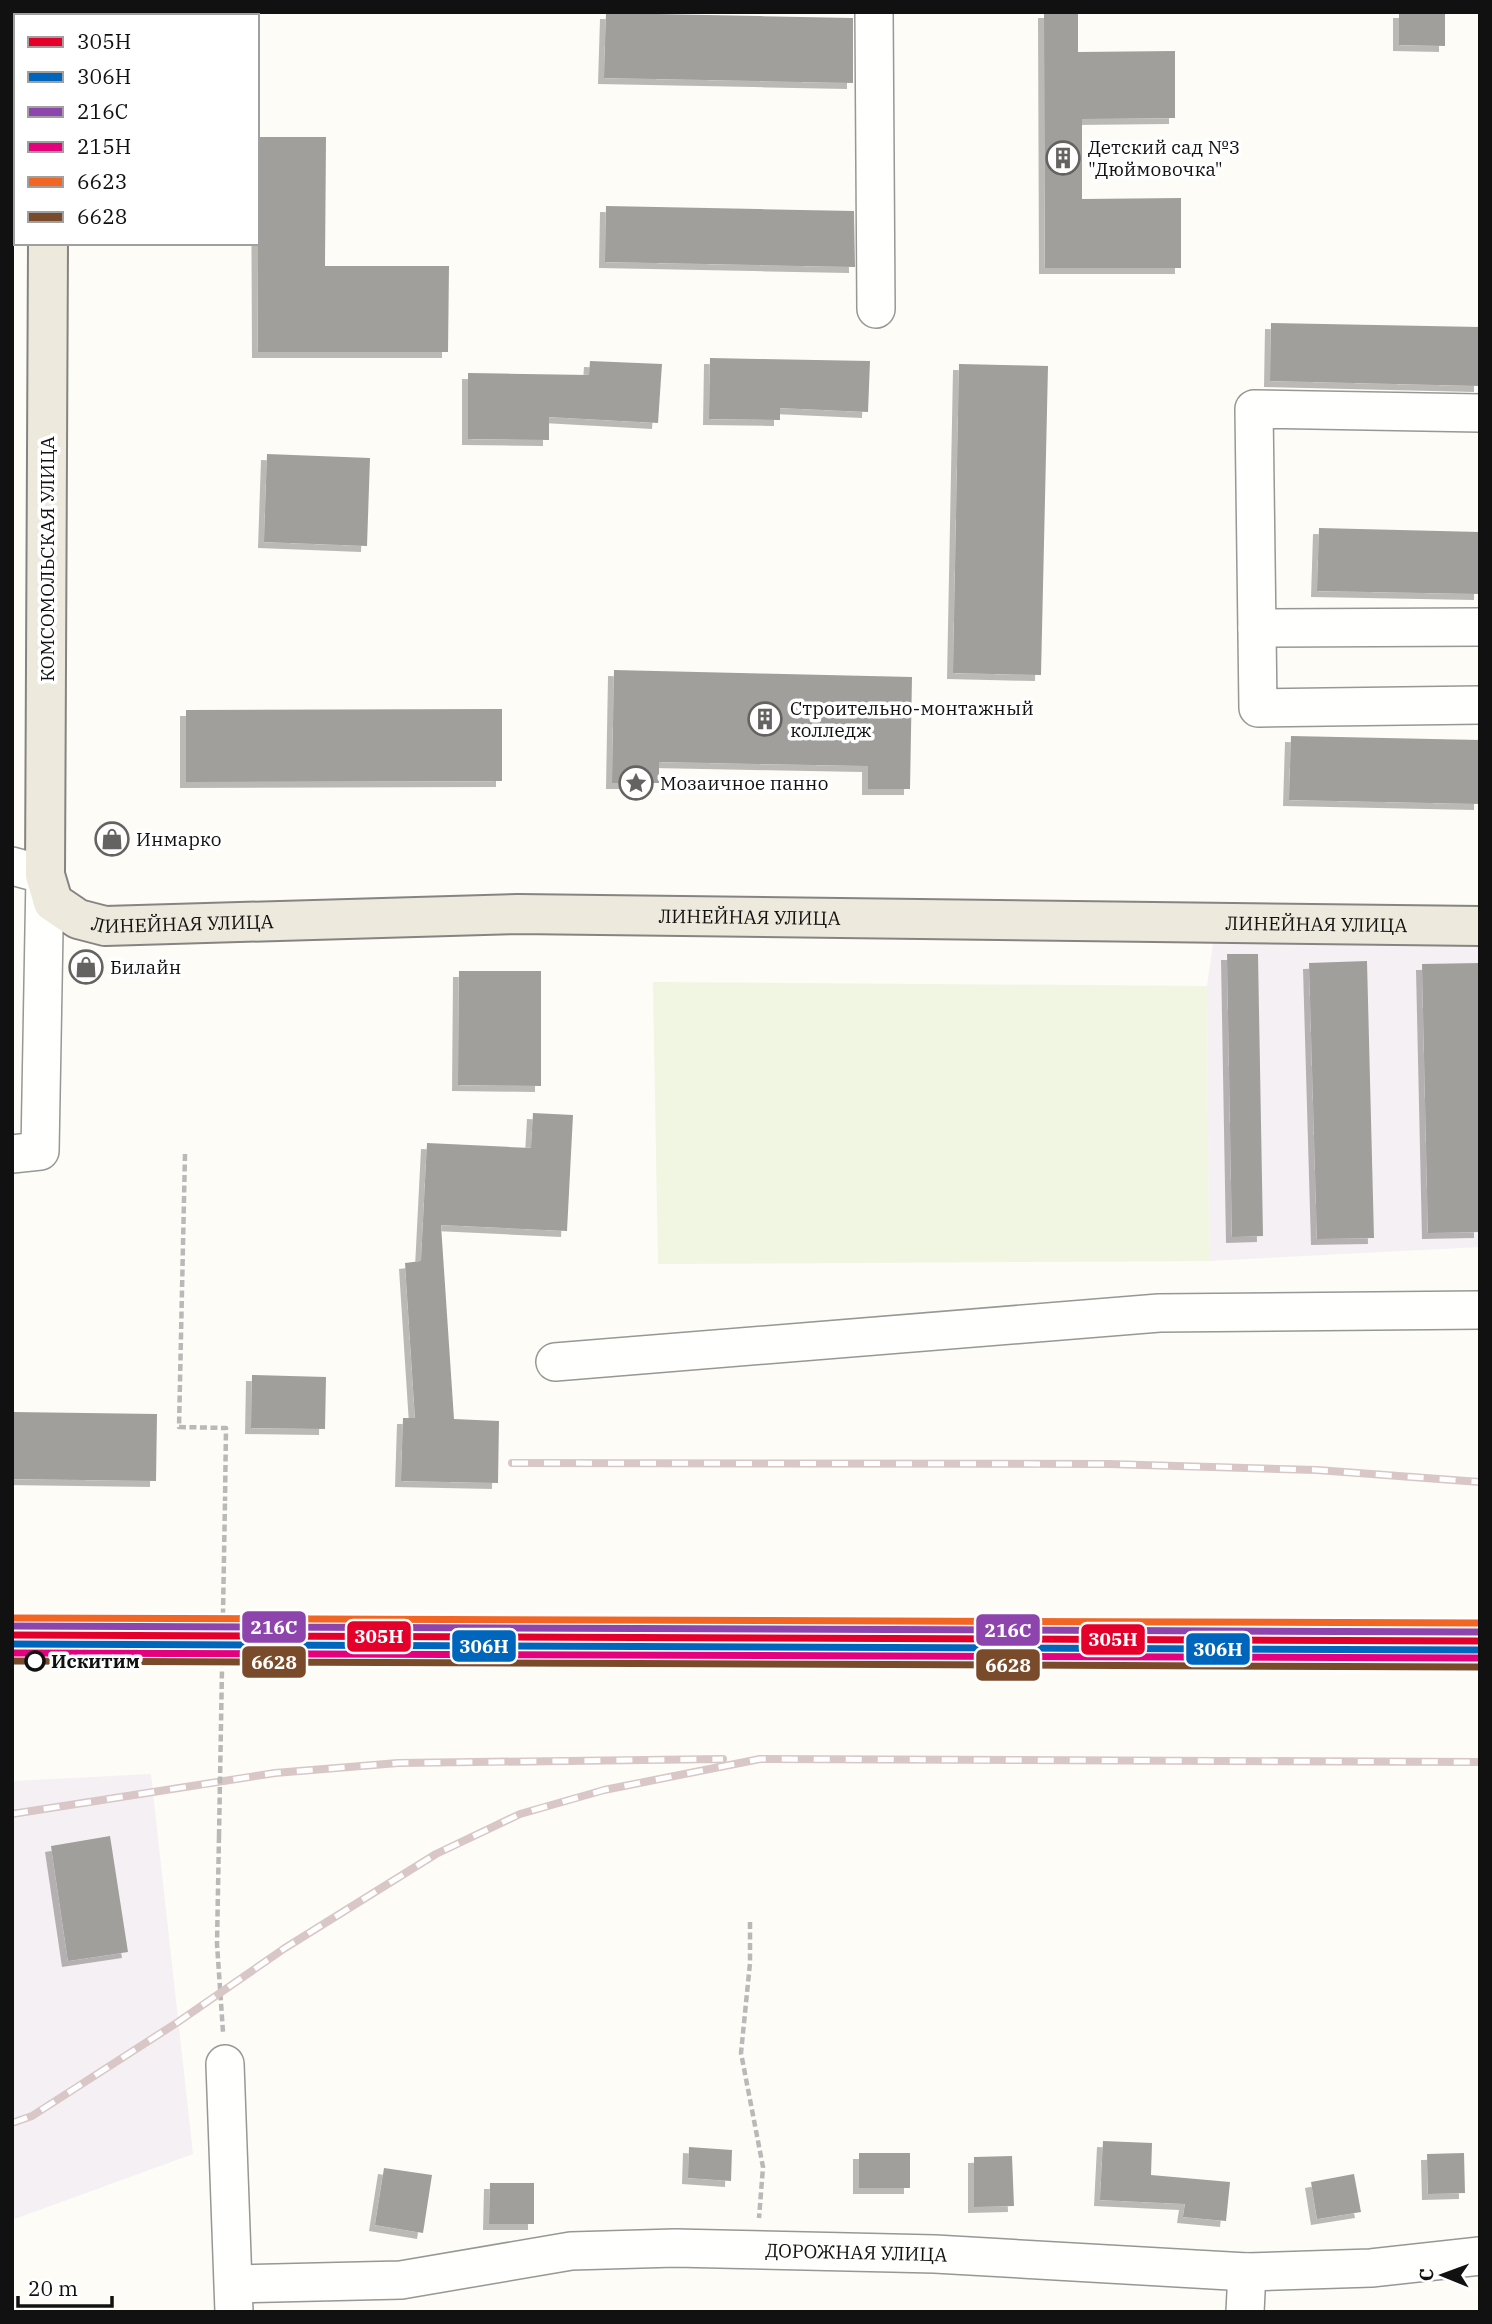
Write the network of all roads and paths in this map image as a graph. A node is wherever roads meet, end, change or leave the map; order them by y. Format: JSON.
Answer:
{"nodes":[{"id":1,"x":874,"y":12,"type":"edge"},
{"id":2,"x":48,"y":245,"type":"edge"},
{"id":3,"x":876,"y":309,"type":"dead end"},
{"id":4,"x":1480,"y":413,"type":"edge"},
{"id":5,"x":1480,"y":627,"type":"edge"},
{"id":6,"x":1257,"y":628,"type":"junction"},
{"id":7,"x":1480,"y":705,"type":"edge"},
{"id":8,"x":29,"y":871,"type":"edge"},
{"id":9,"x":1480,"y":926,"type":"edge"},
{"id":10,"x":26,"y":1152,"type":"edge"},
{"id":11,"x":185,"y":1154,"type":"dead end"},
{"id":12,"x":1480,"y":1310,"type":"edge"},
{"id":13,"x":555,"y":1362,"type":"dead end"},
{"id":14,"x":79,"y":1652,"type":"dead end"},
{"id":15,"x":222,"y":1654,"type":"junction"},
{"id":16,"x":352,"y":1656,"type":"dead end"},
{"id":17,"x":750,"y":1922,"type":"dead end"},
{"id":18,"x":225,"y":2064,"type":"joint"},
{"id":19,"x":762,"y":2250,"type":"junction"},
{"id":20,"x":1480,"y":2256,"type":"edge"},
{"id":21,"x":1247,"y":2272,"type":"junction"},
{"id":22,"x":234,"y":2298,"type":"edge"},
{"id":23,"x":1245,"y":2312,"type":"edge"}],
"edges":[{"from":1,"to":3,"type":"street"},
{"from":2,"to":8,"type":"main road","name":"КОМСОМОЛЬСКАЯ УЛИЦА"},
{"from":4,"to":6,"type":"street"},
{"from":5,"to":6,"type":"street"},
{"from":6,"to":7,"type":"street"},
{"from":8,"to":9,"type":"main road","name":"ЛИНЕЙНАЯ УЛИЦА"},
{"from":8,"to":10,"type":"street"},
{"from":11,"to":15,"type":"path","bridge":true},
{"from":12,"to":13,"type":"street"},
{"from":14,"to":15,"type":"path"},
{"from":15,"to":16,"type":"path"},
{"from":15,"to":18,"type":"path","bridge":true},
{"from":17,"to":19,"type":"path"},
{"from":18,"to":22,"type":"street"},
{"from":19,"to":21,"type":"street","name":"ДОРОЖНАЯ УЛИЦА"},
{"from":19,"to":22,"type":"street","name":"ДОРОЖНАЯ УЛИЦА"},
{"from":20,"to":21,"type":"street","name":"ДОРОЖНАЯ УЛИЦА"},
{"from":21,"to":23,"type":"street"}]}
